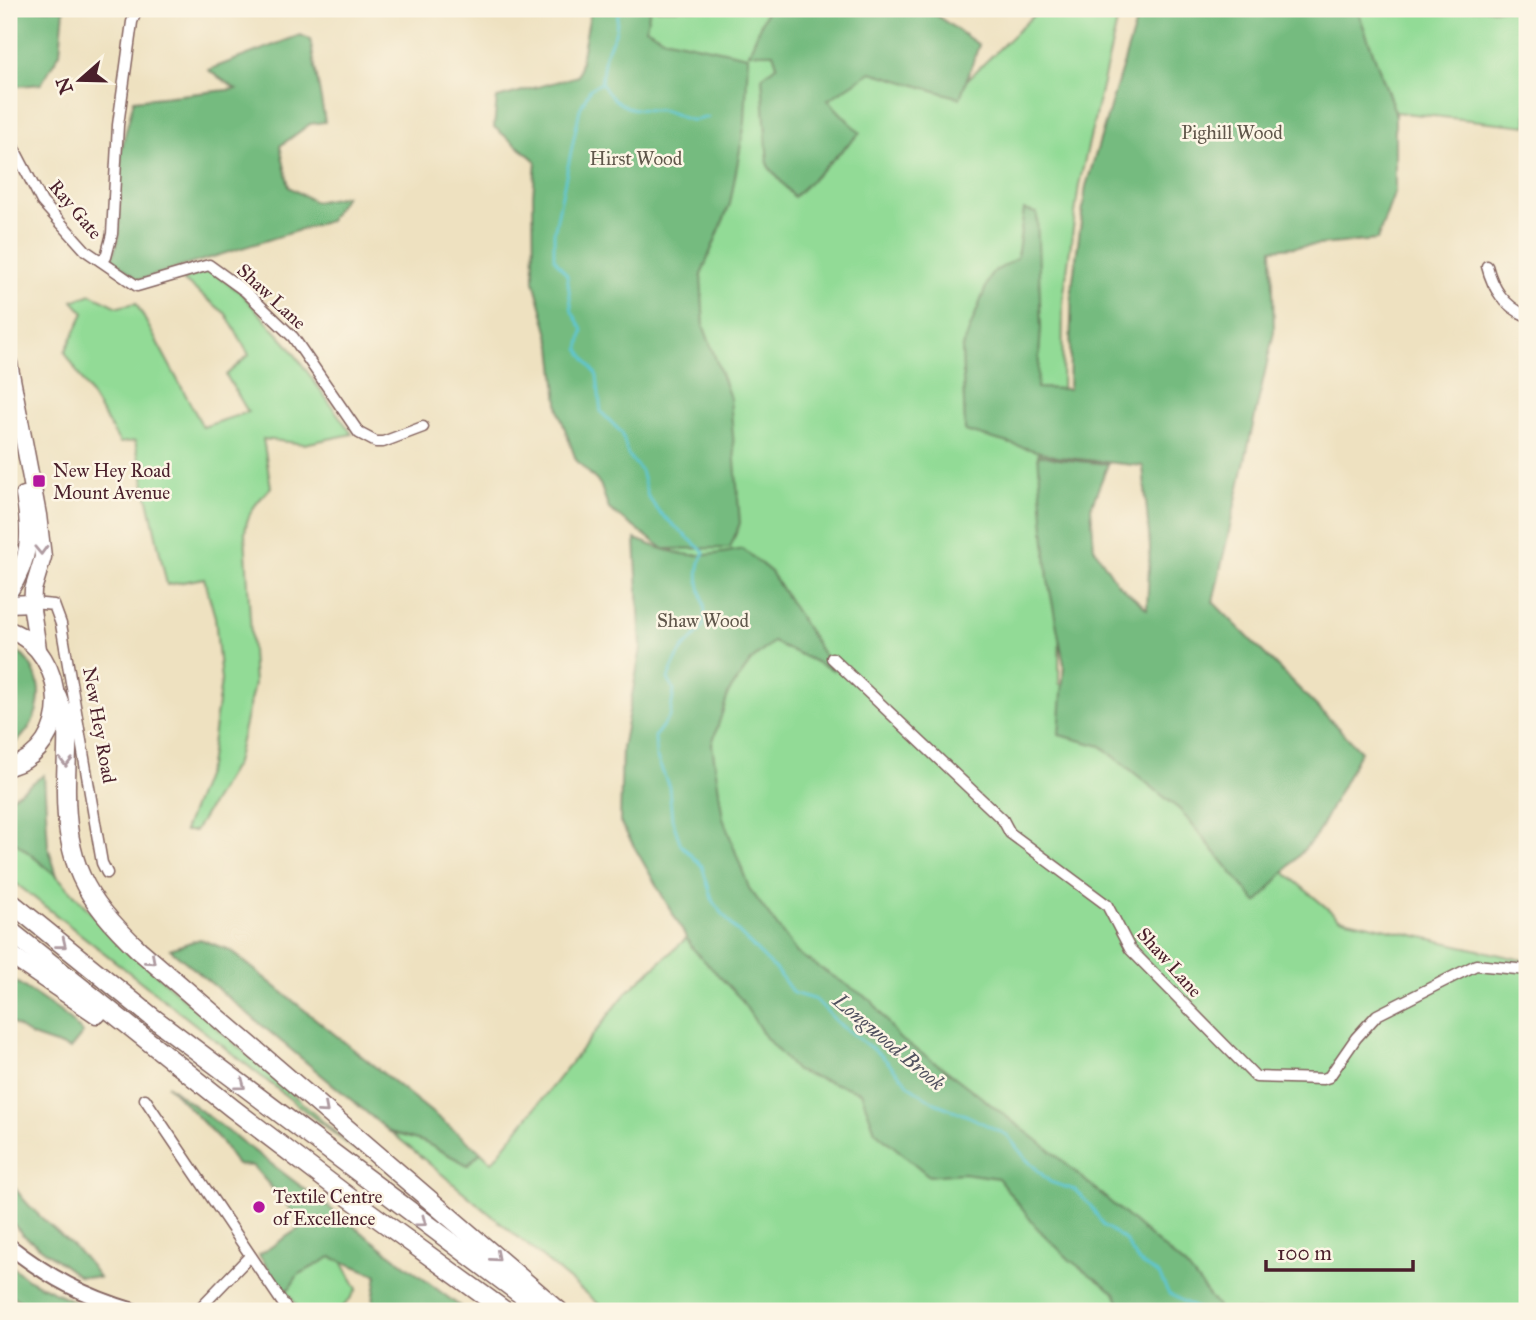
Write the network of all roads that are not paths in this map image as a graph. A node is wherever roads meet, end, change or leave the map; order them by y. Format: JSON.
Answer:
{"nodes":[{"id":1,"x":137,"y":9,"type":"edge"},
{"id":2,"x":9,"y":139,"type":"edge"},
{"id":3,"x":100,"y":260,"type":"junction"},
{"id":4,"x":1487,"y":266,"type":"dead end"},
{"id":5,"x":1527,"y":316,"type":"edge"},
{"id":6,"x":9,"y":363,"type":"edge"},
{"id":7,"x":9,"y":416,"type":"edge"},
{"id":8,"x":423,"y":427,"type":"dead end"},
{"id":9,"x":9,"y":593,"type":"edge"},
{"id":10,"x":32,"y":603,"type":"junction"},
{"id":11,"x":9,"y":604,"type":"edge"},
{"id":12,"x":9,"y":630,"type":"edge"},
{"id":13,"x":38,"y":649,"type":"junction"},
{"id":14,"x":832,"y":658,"type":"dead end"},
{"id":15,"x":57,"y":696,"type":"junction"},
{"id":16,"x":10,"y":767,"type":"edge"},
{"id":17,"x":107,"y":873,"type":"dead end"},
{"id":18,"x":9,"y":901,"type":"edge"},
{"id":19,"x":9,"y":930,"type":"edge"},
{"id":20,"x":9,"y":954,"type":"edge"},
{"id":21,"x":1527,"y":970,"type":"edge"},
{"id":22,"x":145,"y":1099,"type":"dead end"},
{"id":23,"x":232,"y":1108,"type":"junction"},
{"id":24,"x":9,"y":1246,"type":"edge"},
{"id":25,"x":250,"y":1256,"type":"junction"},
{"id":26,"x":134,"y":1311,"type":"edge"},
{"id":27,"x":197,"y":1311,"type":"edge"},
{"id":28,"x":288,"y":1311,"type":"edge"},
{"id":29,"x":505,"y":1311,"type":"edge"},
{"id":30,"x":543,"y":1311,"type":"edge"},
{"id":31,"x":559,"y":1311,"type":"edge"}],
"edges":[{"from":1,"to":3,"type":"street"},
{"from":2,"to":3,"type":"street","name":"Ray Gate"},
{"from":3,"to":8,"type":"street","name":"Shaw Lane"},
{"from":4,"to":5,"type":"street"},
{"from":6,"to":10,"type":"highway","one_way":true},
{"from":7,"to":9,"type":"highway"},
{"from":10,"to":11,"type":"highway"},
{"from":10,"to":13,"type":"highway"},
{"from":10,"to":17,"type":"street","name":"New Hey Road"},
{"from":12,"to":13,"type":"highway"},
{"from":13,"to":15,"type":"highway"},
{"from":14,"to":21,"type":"street","name":"Shaw Lane"},
{"from":15,"to":16,"type":"highway"},
{"from":15,"to":31,"type":"highway","one_way":true},
{"from":18,"to":30,"type":"highway","one_way":true},
{"from":19,"to":23,"type":"highway"},
{"from":20,"to":23,"type":"highway"},
{"from":22,"to":25,"type":"street"},
{"from":23,"to":29,"type":"highway"},
{"from":24,"to":26,"type":"main road"},
{"from":25,"to":27,"type":"street"},
{"from":25,"to":28,"type":"street"}]}
